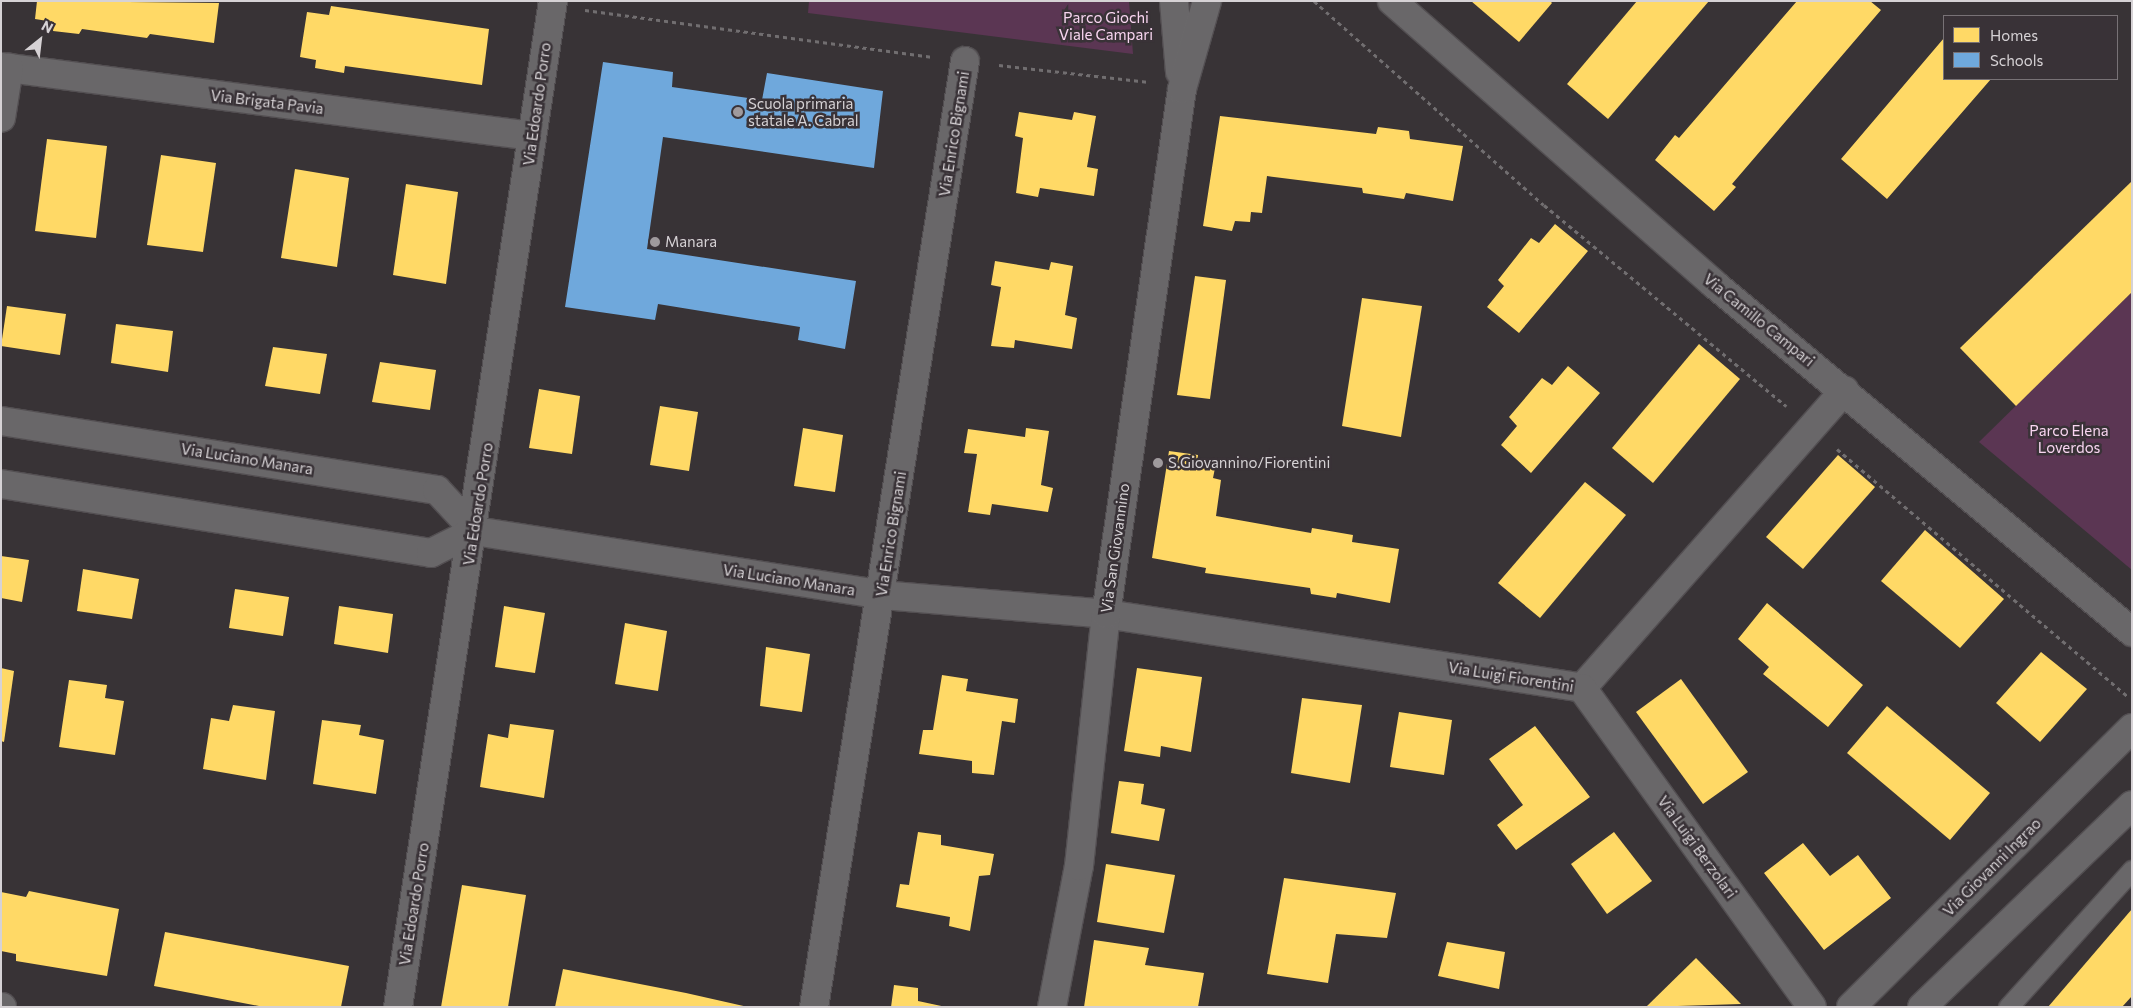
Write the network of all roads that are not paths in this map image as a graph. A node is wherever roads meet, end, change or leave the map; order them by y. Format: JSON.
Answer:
{"nodes":[{"id":1,"x":1174,"y":1,"type":"edge"},
{"id":2,"x":1207,"y":1,"type":"edge"},
{"id":3,"x":1392,"y":1,"type":"edge"},
{"id":4,"x":552,"y":4,"type":"edge"},
{"id":5,"x":965,"y":61,"type":"road end"},
{"id":6,"x":5,"y":68,"type":"edge"},
{"id":7,"x":1182,"y":89,"type":"junction"},
{"id":8,"x":1,"y":118,"type":"edge"},
{"id":9,"x":532,"y":136,"type":"junction"},
{"id":10,"x":1846,"y":390,"type":"junction"},
{"id":11,"x":1,"y":420,"type":"edge"},
{"id":12,"x":1,"y":484,"type":"edge"},
{"id":13,"x":475,"y":530,"type":"junction"},
{"id":14,"x":882,"y":595,"type":"junction"},
{"id":15,"x":1106,"y":614,"type":"junction"},
{"id":16,"x":2132,"y":632,"type":"edge"},
{"id":17,"x":1582,"y":688,"type":"junction"},
{"id":18,"x":2132,"y":728,"type":"edge"},
{"id":19,"x":2132,"y":804,"type":"edge"},
{"id":20,"x":2132,"y":870,"type":"edge"},
{"id":21,"x":398,"y":1007,"type":"edge"},
{"id":22,"x":814,"y":1007,"type":"edge"},
{"id":23,"x":1052,"y":1007,"type":"edge"},
{"id":24,"x":1812,"y":1007,"type":"edge"},
{"id":25,"x":1851,"y":1007,"type":"edge"},
{"id":26,"x":1922,"y":1007,"type":"edge"},
{"id":27,"x":2008,"y":1007,"type":"edge"}],
"edges":[{"from":1,"to":7,"type":"street","name":"Via San Giovannino"},
{"from":2,"to":7,"type":"street","name":"Via San Giovannino"},
{"from":3,"to":10,"type":"street","name":"Via Camillo Campari"},
{"from":4,"to":9,"type":"street","name":"Via Edoardo Porro"},
{"from":5,"to":14,"type":"street","name":"Via Enrico Bignami"},
{"from":6,"to":8,"type":"street"},
{"from":6,"to":9,"type":"street","name":"Via Brigata Pavia"},
{"from":7,"to":15,"type":"street","name":"Via San Giovannino"},
{"from":9,"to":13,"type":"street","name":"Via Edoardo Porro"},
{"from":10,"to":16,"type":"street","name":"Via Camillo Campari"},
{"from":10,"to":17,"type":"street","name":"Via Luigi Fiorentini"},
{"from":11,"to":13,"type":"street","name":"Via Luciano Manara"},
{"from":12,"to":13,"type":"street"},
{"from":13,"to":14,"type":"street","name":"Via Luciano Manara"},
{"from":13,"to":21,"type":"street","name":"Via Edoardo Porro"},
{"from":14,"to":15,"type":"street","name":"Via Luciano Manara"},
{"from":14,"to":22,"type":"street","name":"Via Enrico Bignami"},
{"from":15,"to":17,"type":"street","name":"Via Luigi Fiorentini"},
{"from":15,"to":23,"type":"street","name":"Via San Giovannino"},
{"from":17,"to":24,"type":"street","name":"Via Luigi Berzolari"},
{"from":18,"to":25,"type":"street","name":"Via Giovanni Ingrao"},
{"from":19,"to":26,"type":"street"},
{"from":20,"to":27,"type":"lane"}]}
